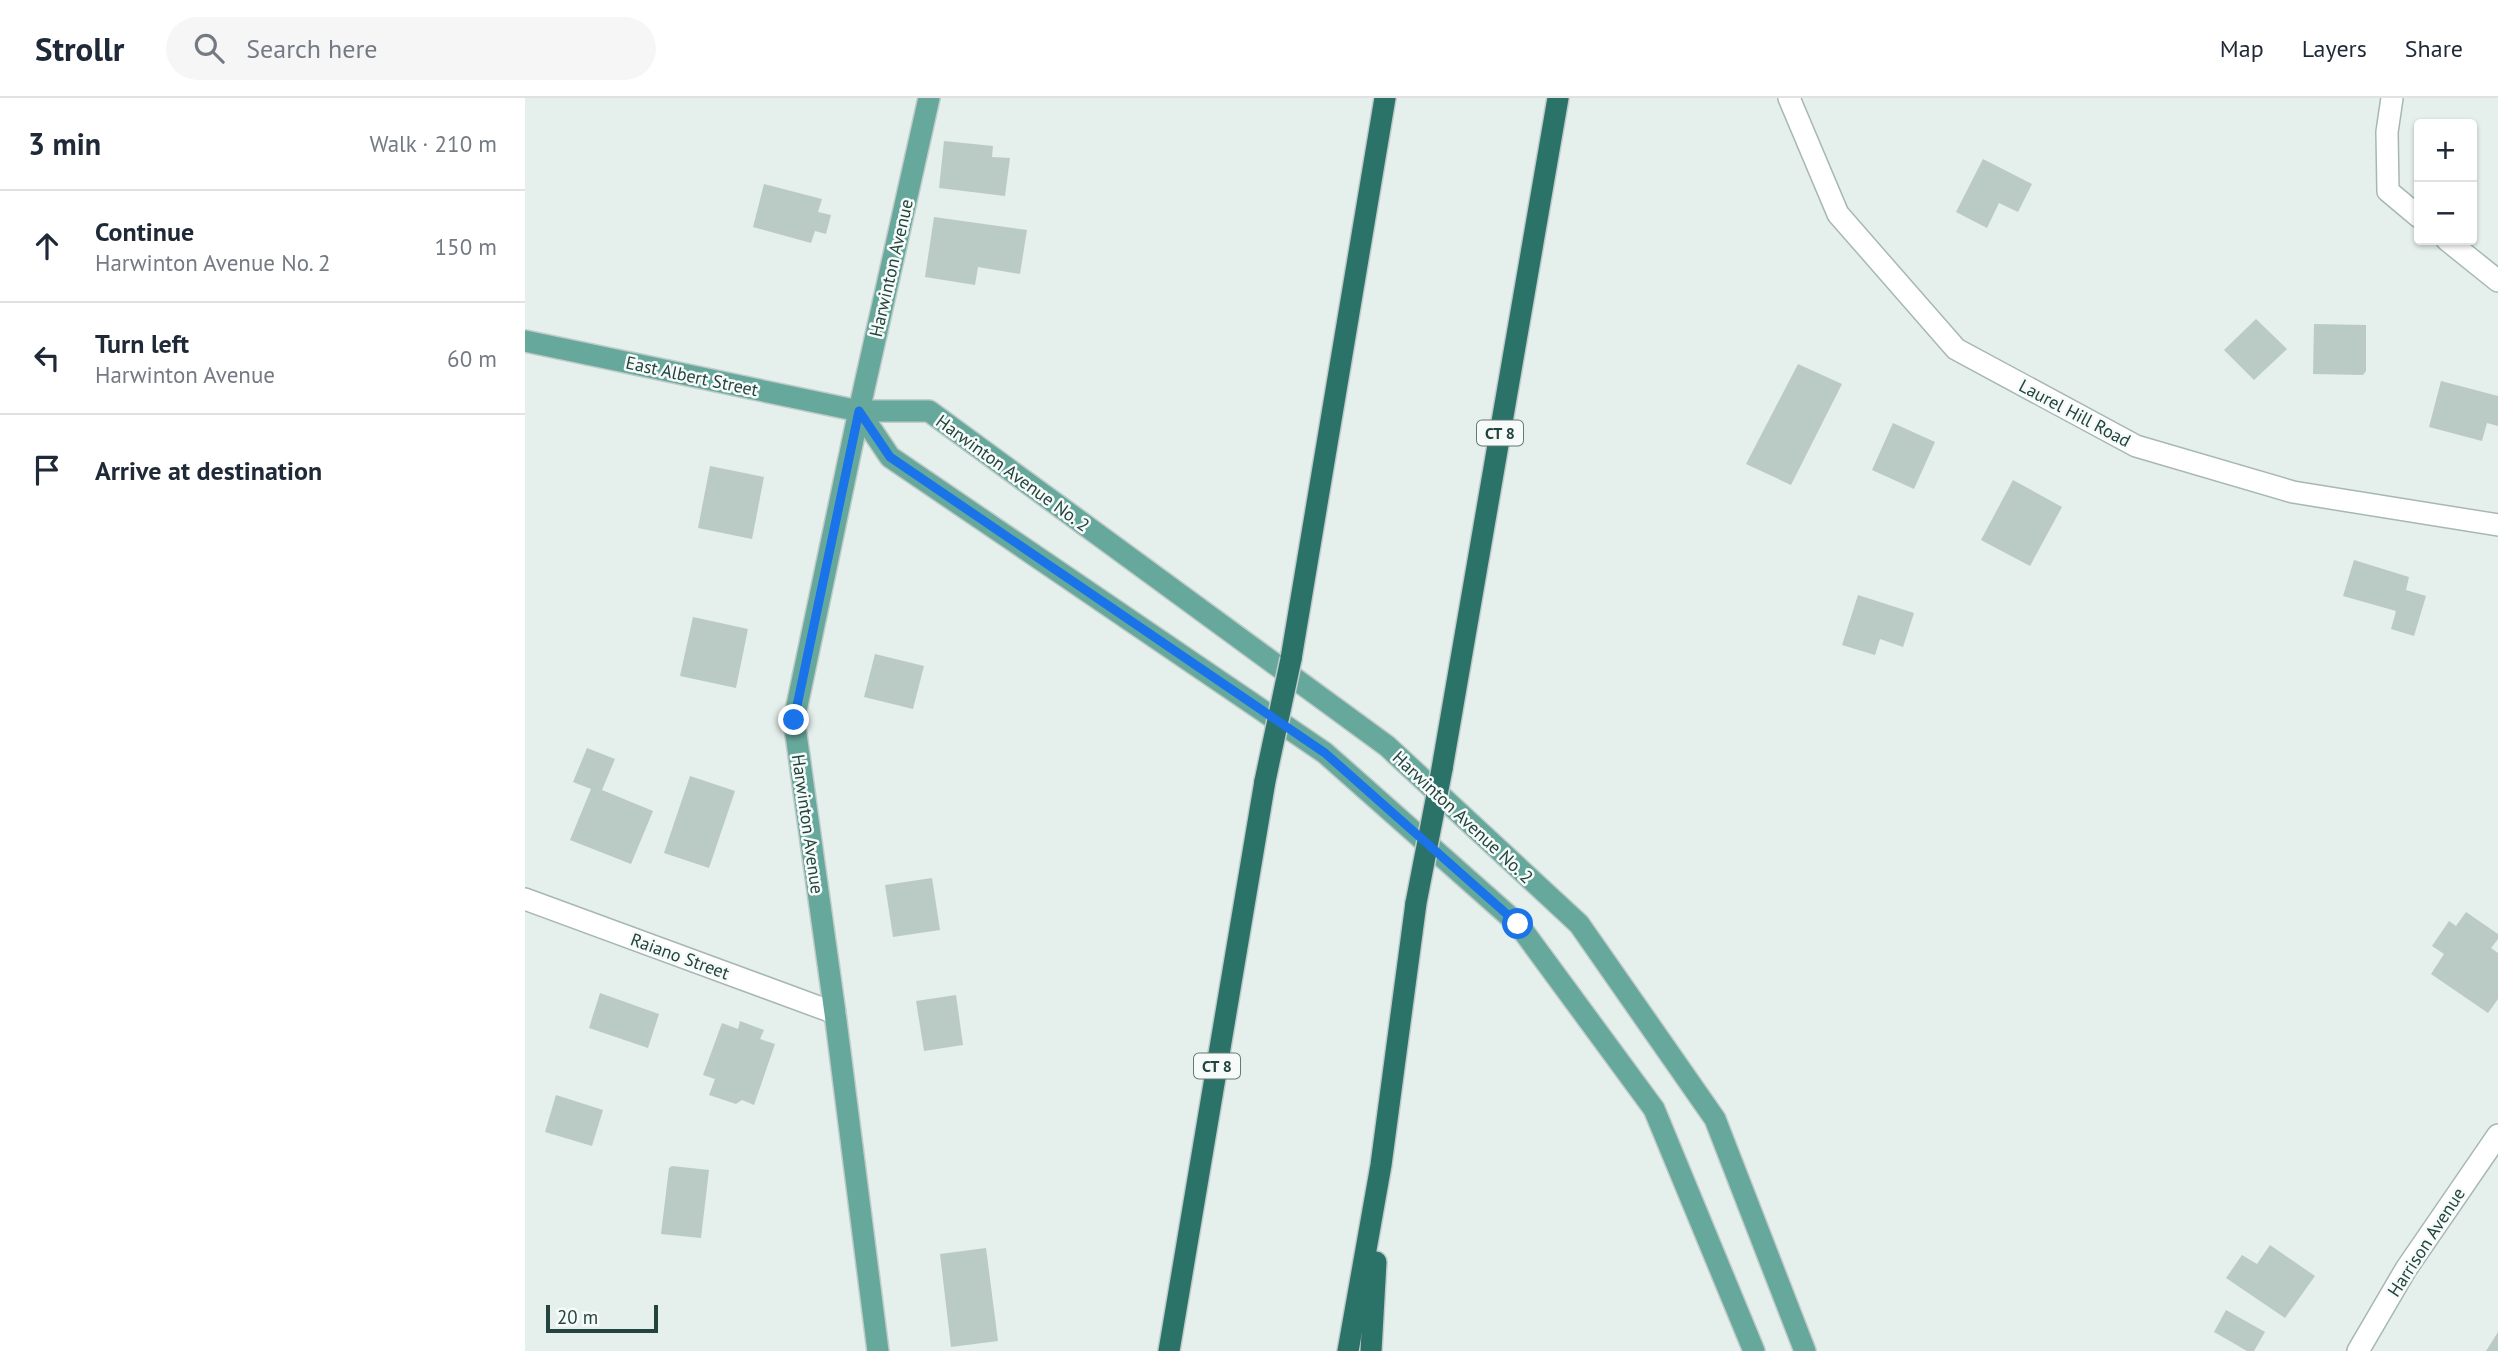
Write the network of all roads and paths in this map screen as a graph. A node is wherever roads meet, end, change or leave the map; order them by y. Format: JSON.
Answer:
{"nodes":[{"id":1,"x":929,"y":98,"type":"edge"},
{"id":2,"x":1385,"y":98,"type":"edge"},
{"id":3,"x":1558,"y":98,"type":"edge"},
{"id":4,"x":1789,"y":98,"type":"edge"},
{"id":5,"x":2392,"y":98,"type":"edge"},
{"id":6,"x":2414,"y":212,"type":"edge"},
{"id":7,"x":2453,"y":245,"type":"edge"},
{"id":8,"x":2498,"y":281,"type":"edge"},
{"id":9,"x":525,"y":341,"type":"edge"},
{"id":10,"x":859,"y":411,"type":"junction"},
{"id":11,"x":2498,"y":525,"type":"edge"},
{"id":12,"x":525,"y":899,"type":"edge"},
{"id":13,"x":835,"y":1013,"type":"junction"},
{"id":14,"x":2498,"y":1135,"type":"edge"},
{"id":15,"x":1381,"y":1165,"type":"junction"},
{"id":16,"x":878,"y":1351,"type":"edge"},
{"id":17,"x":1169,"y":1351,"type":"edge"},
{"id":18,"x":1348,"y":1351,"type":"edge"},
{"id":19,"x":1371,"y":1351,"type":"edge"},
{"id":20,"x":1754,"y":1351,"type":"edge"},
{"id":21,"x":1805,"y":1351,"type":"edge"},
{"id":22,"x":2358,"y":1351,"type":"edge"}],
"edges":[{"from":1,"to":10,"type":"main road","name":"Harwinton Avenue"},
{"from":2,"to":17,"type":"highway","number":"CT 8","bridge":true},
{"from":3,"to":15,"type":"highway","number":"CT 8","bridge":true},
{"from":4,"to":11,"type":"street","name":"Laurel Hill Road"},
{"from":5,"to":6,"type":"street"},
{"from":7,"to":8,"type":"street"},
{"from":9,"to":10,"type":"main road","name":"East Albert Street"},
{"from":10,"to":13,"type":"main road","name":"Harwinton Avenue"},
{"from":10,"to":20,"type":"main road"},
{"from":10,"to":21,"type":"main road","name":"Harwinton Avenue No. 2"},
{"from":12,"to":13,"type":"street","name":"Raiano Street"},
{"from":13,"to":16,"type":"main road","name":"Harwinton Avenue"},
{"from":14,"to":22,"type":"street","name":"Harrison Avenue"},
{"from":15,"to":18,"type":"highway","number":"CT 8"},
{"from":15,"to":19,"type":"highway"}]}
